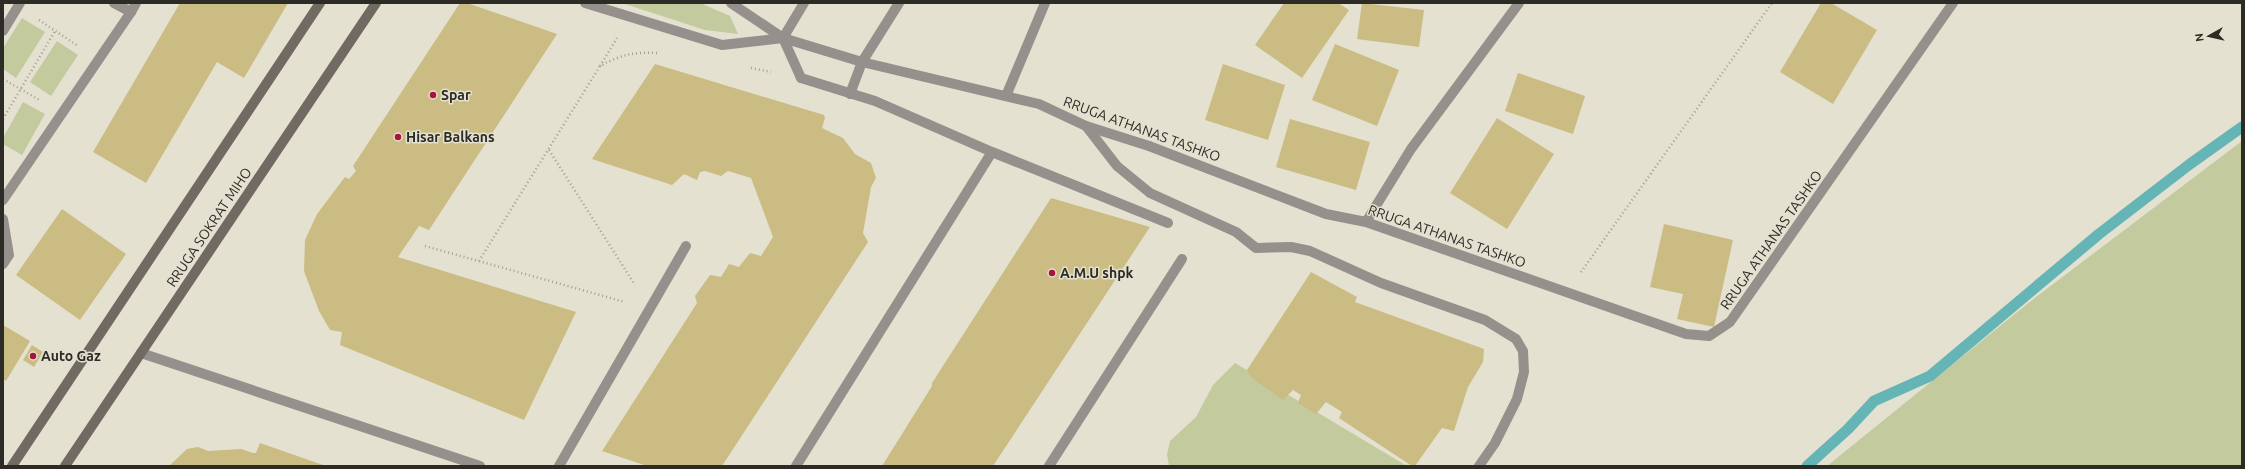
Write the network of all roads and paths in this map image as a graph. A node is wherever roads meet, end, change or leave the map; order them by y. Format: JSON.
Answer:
{"nodes":[{"id":1,"x":114,"y":3,"type":"edge"},
{"id":2,"x":136,"y":3,"type":"edge"},
{"id":3,"x":320,"y":3,"type":"edge"},
{"id":4,"x":376,"y":3,"type":"edge"},
{"id":5,"x":585,"y":3,"type":"edge"},
{"id":6,"x":731,"y":3,"type":"edge"},
{"id":7,"x":804,"y":3,"type":"edge"},
{"id":8,"x":899,"y":3,"type":"edge"},
{"id":9,"x":1045,"y":3,"type":"edge"},
{"id":10,"x":1519,"y":3,"type":"edge"},
{"id":11,"x":1772,"y":3,"type":"edge"},
{"id":12,"x":1953,"y":3,"type":"edge"},
{"id":13,"x":19,"y":5,"type":"edge"},
{"id":14,"x":131,"y":12,"type":"junction"},
{"id":15,"x":629,"y":17,"type":"junction"},
{"id":16,"x":3,"y":31,"type":"edge"},
{"id":17,"x":55,"y":31,"type":"junction"},
{"id":18,"x":783,"y":38,"type":"junction"},
{"id":19,"x":662,"y":53,"type":"dead end"},
{"id":20,"x":99,"y":59,"type":"junction"},
{"id":21,"x":862,"y":62,"type":"junction"},
{"id":22,"x":600,"y":66,"type":"junction"},
{"id":23,"x":749,"y":68,"type":"dead end"},
{"id":24,"x":801,"y":78,"type":"junction"},
{"id":25,"x":3,"y":79,"type":"edge"},
{"id":26,"x":20,"y":90,"type":"junction"},
{"id":27,"x":850,"y":94,"type":"junction"},
{"id":28,"x":1006,"y":96,"type":"junction"},
{"id":29,"x":62,"y":114,"type":"junction"},
{"id":30,"x":3,"y":119,"type":"edge"},
{"id":31,"x":1086,"y":126,"type":"junction"},
{"id":32,"x":548,"y":150,"type":"junction"},
{"id":33,"x":992,"y":152,"type":"junction"},
{"id":34,"x":3,"y":200,"type":"edge"},
{"id":35,"x":3,"y":219,"type":"edge"},
{"id":36,"x":1366,"y":222,"type":"junction"},
{"id":37,"x":1168,"y":223,"type":"dead end"},
{"id":38,"x":425,"y":246,"type":"dead end"},
{"id":39,"x":686,"y":246,"type":"dead end"},
{"id":40,"x":1182,"y":259,"type":"dead end"},
{"id":41,"x":479,"y":261,"type":"junction"},
{"id":42,"x":3,"y":264,"type":"edge"},
{"id":43,"x":1567,"y":292,"type":"junction"},
{"id":44,"x":650,"y":309,"type":"junction"},
{"id":45,"x":141,"y":352,"type":"junction"},
{"id":46,"x":12,"y":466,"type":"edge"},
{"id":47,"x":65,"y":466,"type":"edge"},
{"id":48,"x":480,"y":466,"type":"edge"},
{"id":49,"x":559,"y":466,"type":"edge"},
{"id":50,"x":796,"y":466,"type":"edge"},
{"id":51,"x":1048,"y":466,"type":"edge"},
{"id":52,"x":1479,"y":466,"type":"edge"}],
"edges":[{"from":1,"to":14,"type":"street"},
{"from":2,"to":14,"type":"street"},
{"from":3,"to":46,"type":"main road"},
{"from":4,"to":45,"type":"main road","name":"RRUGA SOKRAT MIHO"},
{"from":5,"to":15,"type":"street","name":"RRUGA ATHANAS TASHKO"},
{"from":6,"to":18,"type":"street","name":"RRUGA ATHANAS TASHKO"},
{"from":7,"to":18,"type":"street"},
{"from":8,"to":21,"type":"street"},
{"from":9,"to":28,"type":"street"},
{"from":10,"to":36,"type":"street"},
{"from":11,"to":43,"type":"path"},
{"from":12,"to":43,"type":"street","name":"RRUGA ATHANAS TASHKO"},
{"from":13,"to":16,"type":"street"},
{"from":13,"to":17,"type":"path"},
{"from":14,"to":20,"type":"street"},
{"from":15,"to":18,"type":"street","name":"RRUGA ATHANAS TASHKO"},
{"from":15,"to":22,"type":"path"},
{"from":17,"to":20,"type":"path"},
{"from":17,"to":26,"type":"path"},
{"from":18,"to":21,"type":"street","name":"RRUGA ATHANAS TASHKO"},
{"from":18,"to":24,"type":"street"},
{"from":19,"to":22,"type":"path"},
{"from":20,"to":29,"type":"street"},
{"from":21,"to":27,"type":"street"},
{"from":21,"to":28,"type":"street","name":"RRUGA ATHANAS TASHKO"},
{"from":22,"to":32,"type":"path"},
{"from":23,"to":24,"type":"path"},
{"from":24,"to":27,"type":"street"},
{"from":25,"to":26,"type":"path"},
{"from":26,"to":29,"type":"path"},
{"from":26,"to":30,"type":"path"},
{"from":27,"to":33,"type":"street"},
{"from":28,"to":31,"type":"street","name":"RRUGA ATHANAS TASHKO"},
{"from":29,"to":34,"type":"street"},
{"from":31,"to":36,"type":"street","name":"RRUGA ATHANAS TASHKO"},
{"from":31,"to":52,"type":"street"},
{"from":32,"to":41,"type":"path"},
{"from":32,"to":44,"type":"path"},
{"from":33,"to":37,"type":"street"},
{"from":33,"to":50,"type":"street"},
{"from":35,"to":42,"type":"street"},
{"from":36,"to":43,"type":"street","name":"RRUGA ATHANAS TASHKO"},
{"from":38,"to":41,"type":"path"},
{"from":39,"to":44,"type":"street"},
{"from":40,"to":51,"type":"street"},
{"from":41,"to":44,"type":"path"},
{"from":44,"to":49,"type":"street"},
{"from":45,"to":47,"type":"main road","name":"RRUGA SOKRAT MIHO"},
{"from":45,"to":48,"type":"street"}]}
